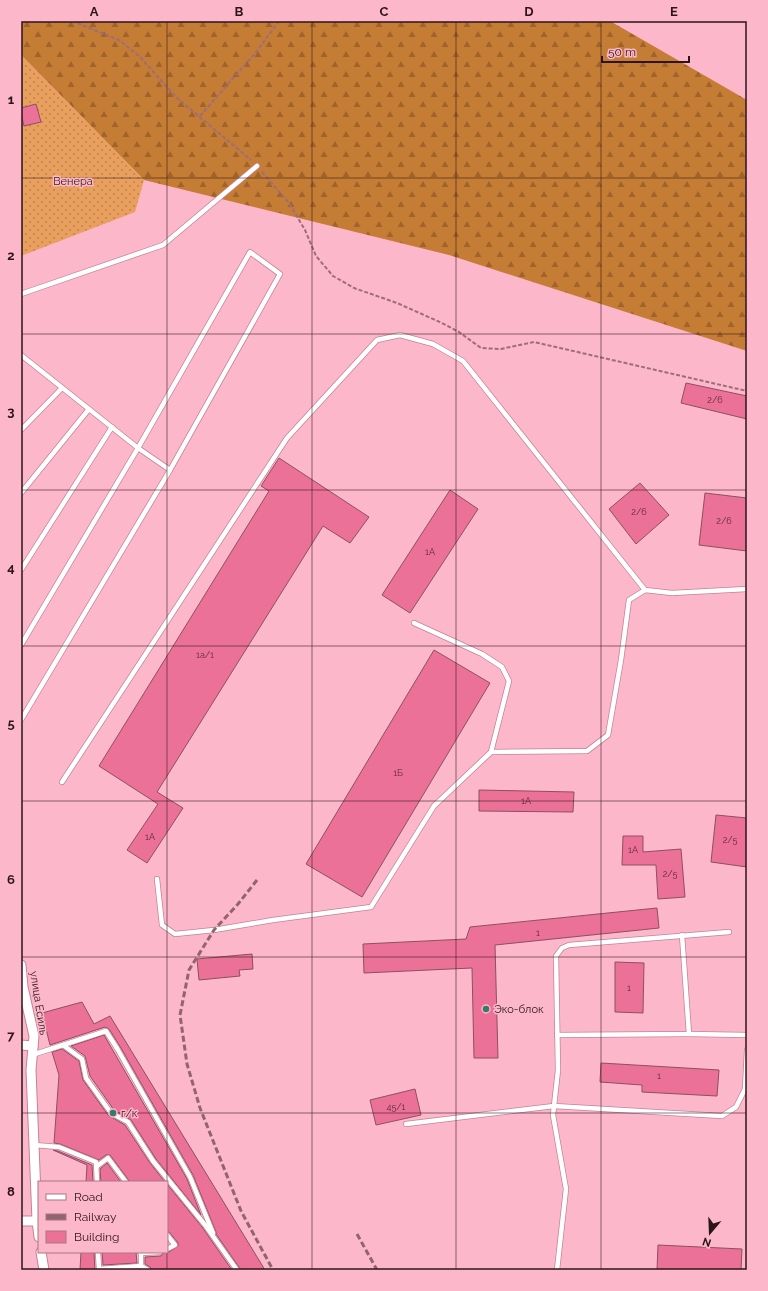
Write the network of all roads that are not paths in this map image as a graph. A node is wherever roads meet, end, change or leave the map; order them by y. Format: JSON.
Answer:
{"nodes":[{"id":1,"x":257,"y":166,"type":"road end"},
{"id":2,"x":21,"y":294,"type":"edge"},
{"id":3,"x":21,"y":355,"type":"edge"},
{"id":4,"x":62,"y":388,"type":"junction"},
{"id":5,"x":89,"y":409,"type":"junction"},
{"id":6,"x":112,"y":427,"type":"junction"},
{"id":7,"x":21,"y":430,"type":"edge"},
{"id":8,"x":138,"y":448,"type":"junction"},
{"id":9,"x":170,"y":470,"type":"junction"},
{"id":10,"x":21,"y":493,"type":"edge"},
{"id":11,"x":21,"y":570,"type":"edge"},
{"id":12,"x":747,"y":589,"type":"edge"},
{"id":13,"x":645,"y":590,"type":"junction"},
{"id":14,"x":414,"y":623,"type":"dead end"},
{"id":15,"x":21,"y":645,"type":"edge"},
{"id":16,"x":21,"y":720,"type":"edge"},
{"id":17,"x":491,"y":752,"type":"junction"},
{"id":18,"x":62,"y":782,"type":"dead end"},
{"id":19,"x":157,"y":879,"type":"dead end"},
{"id":20,"x":729,"y":932,"type":"dead end"},
{"id":21,"x":682,"y":935,"type":"junction"},
{"id":22,"x":21,"y":965,"type":"edge"},
{"id":23,"x":689,"y":1034,"type":"junction"},
{"id":24,"x":557,"y":1035,"type":"junction"},
{"id":25,"x":747,"y":1035,"type":"edge"},
{"id":26,"x":21,"y":1045,"type":"edge"},
{"id":27,"x":63,"y":1045,"type":"junction"},
{"id":28,"x":747,"y":1050,"type":"edge"},
{"id":29,"x":32,"y":1051,"type":"junction"},
{"id":30,"x":554,"y":1106,"type":"junction"},
{"id":31,"x":406,"y":1124,"type":"dead end"},
{"id":32,"x":34,"y":1145,"type":"junction"},
{"id":33,"x":96,"y":1167,"type":"junction"},
{"id":34,"x":97,"y":1181,"type":"edge"},
{"id":35,"x":125,"y":1181,"type":"edge"},
{"id":36,"x":37,"y":1220,"type":"junction"},
{"id":37,"x":21,"y":1221,"type":"edge"},
{"id":38,"x":38,"y":1228,"type":"edge"},
{"id":39,"x":168,"y":1236,"type":"edge"},
{"id":40,"x":217,"y":1242,"type":"junction"},
{"id":41,"x":168,"y":1248,"type":"edge"},
{"id":42,"x":41,"y":1253,"type":"edge"},
{"id":43,"x":98,"y":1253,"type":"edge"},
{"id":44,"x":140,"y":1253,"type":"edge"},
{"id":45,"x":141,"y":1266,"type":"junction"},
{"id":46,"x":44,"y":1270,"type":"edge"},
{"id":47,"x":148,"y":1270,"type":"edge"},
{"id":48,"x":237,"y":1270,"type":"edge"},
{"id":49,"x":557,"y":1270,"type":"edge"}],
"edges":[{"from":1,"to":2,"type":"lane"},
{"from":3,"to":4,"type":"lane"},
{"from":4,"to":5,"type":"lane"},
{"from":4,"to":7,"type":"lane"},
{"from":5,"to":6,"type":"lane"},
{"from":5,"to":10,"type":"lane"},
{"from":6,"to":8,"type":"lane"},
{"from":6,"to":11,"type":"lane"},
{"from":8,"to":9,"type":"lane"},
{"from":8,"to":9,"type":"lane"},
{"from":8,"to":15,"type":"lane"},
{"from":9,"to":16,"type":"lane"},
{"from":12,"to":13,"type":"lane"},
{"from":13,"to":17,"type":"lane"},
{"from":13,"to":18,"type":"lane"},
{"from":14,"to":17,"type":"lane"},
{"from":17,"to":19,"type":"lane"},
{"from":20,"to":21,"type":"lane"},
{"from":21,"to":23,"type":"lane"},
{"from":21,"to":24,"type":"lane"},
{"from":22,"to":29,"type":"street","name":"улица Есиль"},
{"from":23,"to":24,"type":"lane"},
{"from":23,"to":25,"type":"lane"},
{"from":24,"to":30,"type":"lane"},
{"from":26,"to":29,"type":"street"},
{"from":27,"to":29,"type":"lane"},
{"from":27,"to":40,"type":"lane"},
{"from":27,"to":40,"type":"lane"},
{"from":28,"to":30,"type":"lane"},
{"from":29,"to":32,"type":"street","name":"улица Есиль"},
{"from":30,"to":31,"type":"lane"},
{"from":30,"to":49,"type":"lane"},
{"from":32,"to":33,"type":"lane"},
{"from":32,"to":36,"type":"street","name":"улица Есиль"},
{"from":33,"to":34,"type":"lane"},
{"from":33,"to":35,"type":"lane"},
{"from":36,"to":37,"type":"street"},
{"from":36,"to":38,"type":"street","name":"улица Есиль"},
{"from":39,"to":41,"type":"lane"},
{"from":40,"to":48,"type":"lane"},
{"from":42,"to":46,"type":"street"},
{"from":43,"to":45,"type":"lane"},
{"from":44,"to":45,"type":"lane"},
{"from":45,"to":47,"type":"lane"}]}
